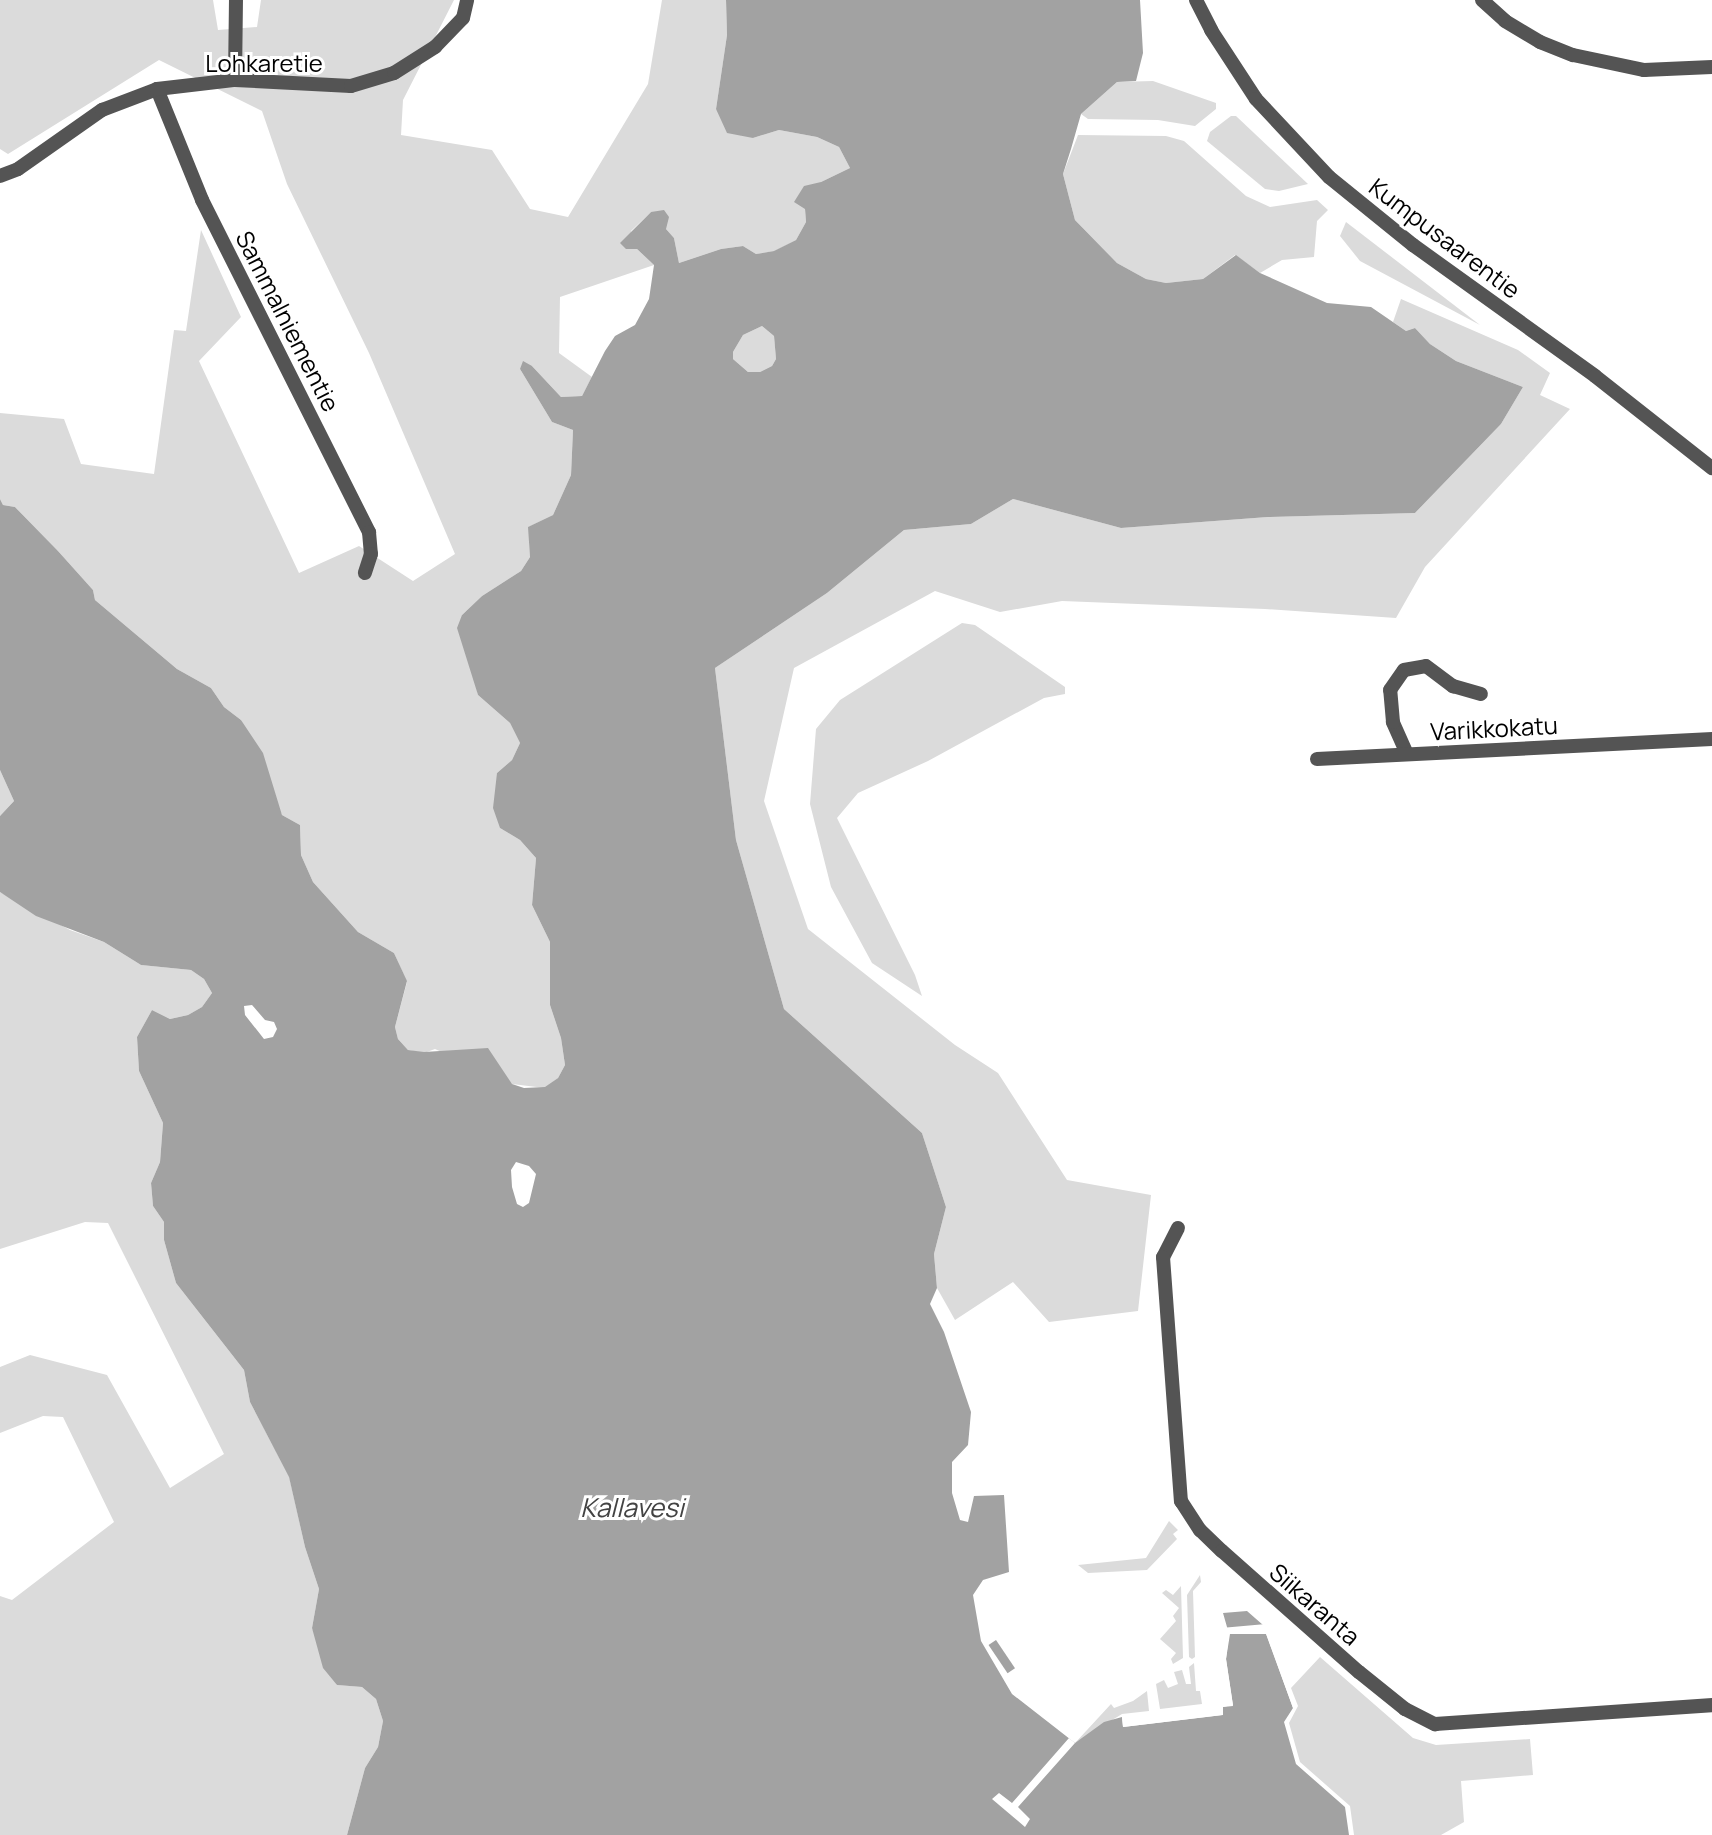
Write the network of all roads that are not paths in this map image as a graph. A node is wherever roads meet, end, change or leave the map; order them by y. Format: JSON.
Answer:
{"nodes":[{"id":1,"x":236,"y":0,"type":"edge"},
{"id":2,"x":467,"y":0,"type":"edge"},
{"id":3,"x":1196,"y":0,"type":"edge"},
{"id":4,"x":1482,"y":0,"type":"edge"},
{"id":5,"x":1712,"y":67,"type":"edge"},
{"id":6,"x":235,"y":80,"type":"junction"},
{"id":7,"x":157,"y":89,"type":"junction"},
{"id":8,"x":0,"y":176,"type":"edge"},
{"id":9,"x":1712,"y":468,"type":"edge"},
{"id":10,"x":365,"y":573,"type":"dead end"},
{"id":11,"x":1481,"y":694,"type":"dead end"},
{"id":12,"x":1712,"y":739,"type":"edge"},
{"id":13,"x":1407,"y":754,"type":"junction"},
{"id":14,"x":1317,"y":759,"type":"dead end"},
{"id":15,"x":1178,"y":1228,"type":"dead end"},
{"id":16,"x":1712,"y":1705,"type":"edge"}],
"edges":[{"from":1,"to":6,"type":"street"},
{"from":2,"to":6,"type":"street","name":"Lohkaretie"},
{"from":3,"to":9,"type":"street","name":"Kumpusaarentie"},
{"from":4,"to":5,"type":"street"},
{"from":6,"to":7,"type":"street","name":"Lohkaretie"},
{"from":7,"to":8,"type":"street","name":"Lohkaretie"},
{"from":7,"to":10,"type":"street","name":"Sammalniementie"},
{"from":11,"to":13,"type":"street","name":"Varikkokatu"},
{"from":12,"to":13,"type":"street","name":"Varikkokatu"},
{"from":13,"to":14,"type":"street"},
{"from":15,"to":16,"type":"street","name":"Siikaranta"}]}
